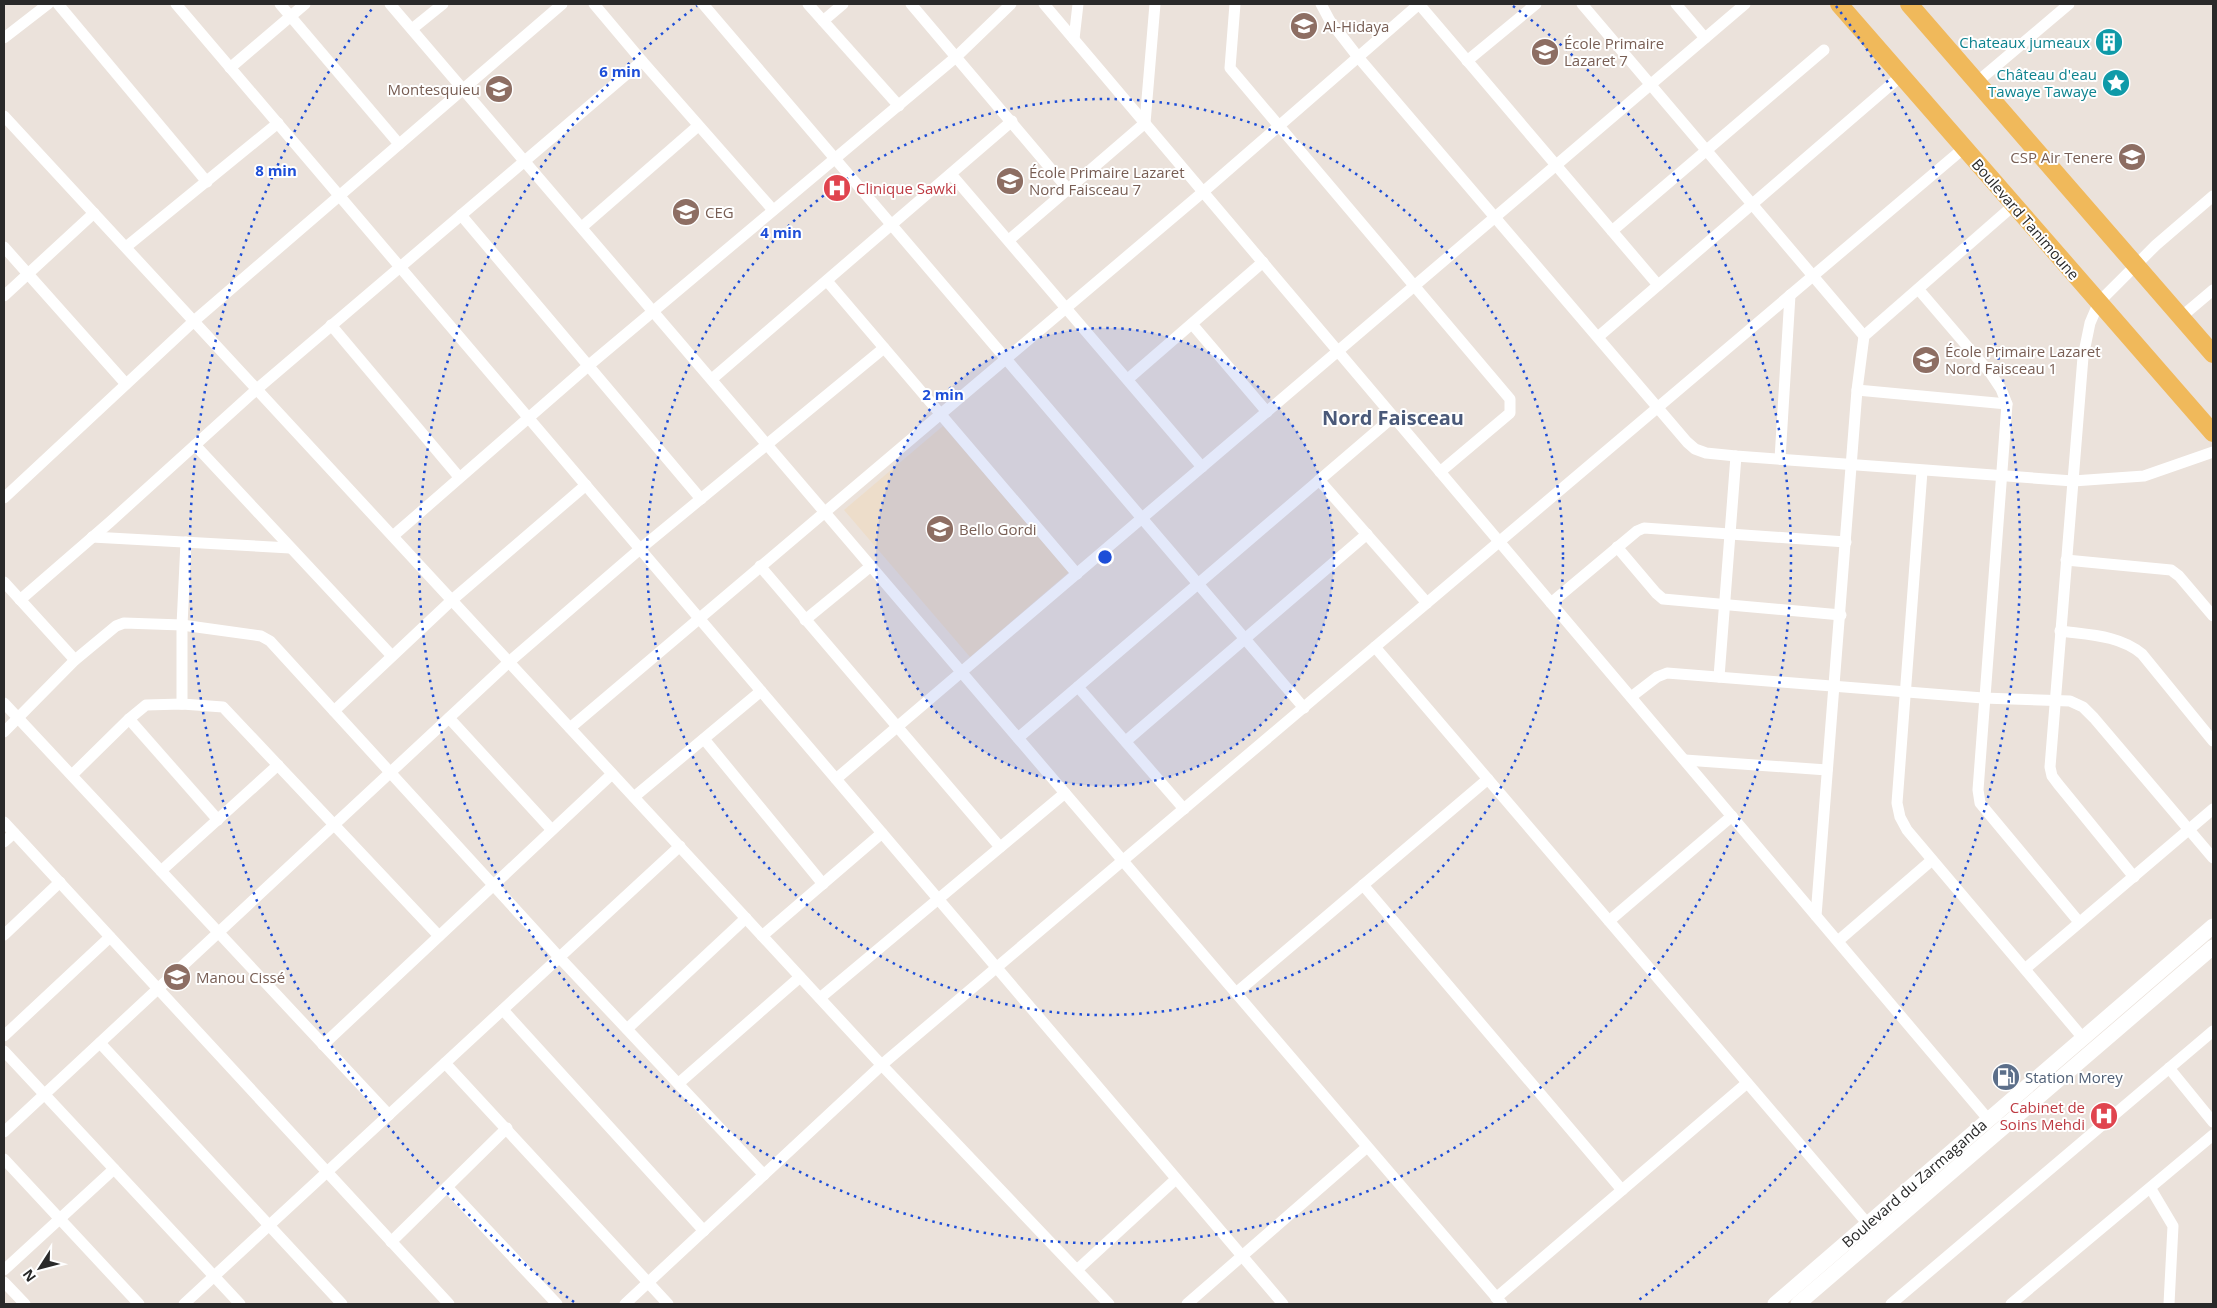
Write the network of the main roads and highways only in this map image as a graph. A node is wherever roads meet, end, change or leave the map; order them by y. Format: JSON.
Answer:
{"nodes":[{"id":1,"x":1839,"y":4,"type":"edge"},
{"id":2,"x":1909,"y":4,"type":"edge"},
{"id":3,"x":2213,"y":354,"type":"edge"},
{"id":4,"x":2213,"y":434,"type":"edge"},
{"id":5,"x":2213,"y":926,"type":"edge"},
{"id":6,"x":2213,"y":947,"type":"edge"},
{"id":7,"x":1775,"y":1304,"type":"edge"},
{"id":8,"x":1798,"y":1304,"type":"edge"}],
"edges":[{"from":1,"to":4,"type":"main road","name":"Boulevard Tanimoune"},
{"from":2,"to":3,"type":"main road"},
{"from":5,"to":7,"type":"main road","name":"Boulevard du Zarmaganda"},
{"from":6,"to":8,"type":"main road","name":"Boulevard du Zarmaganda"}]}
